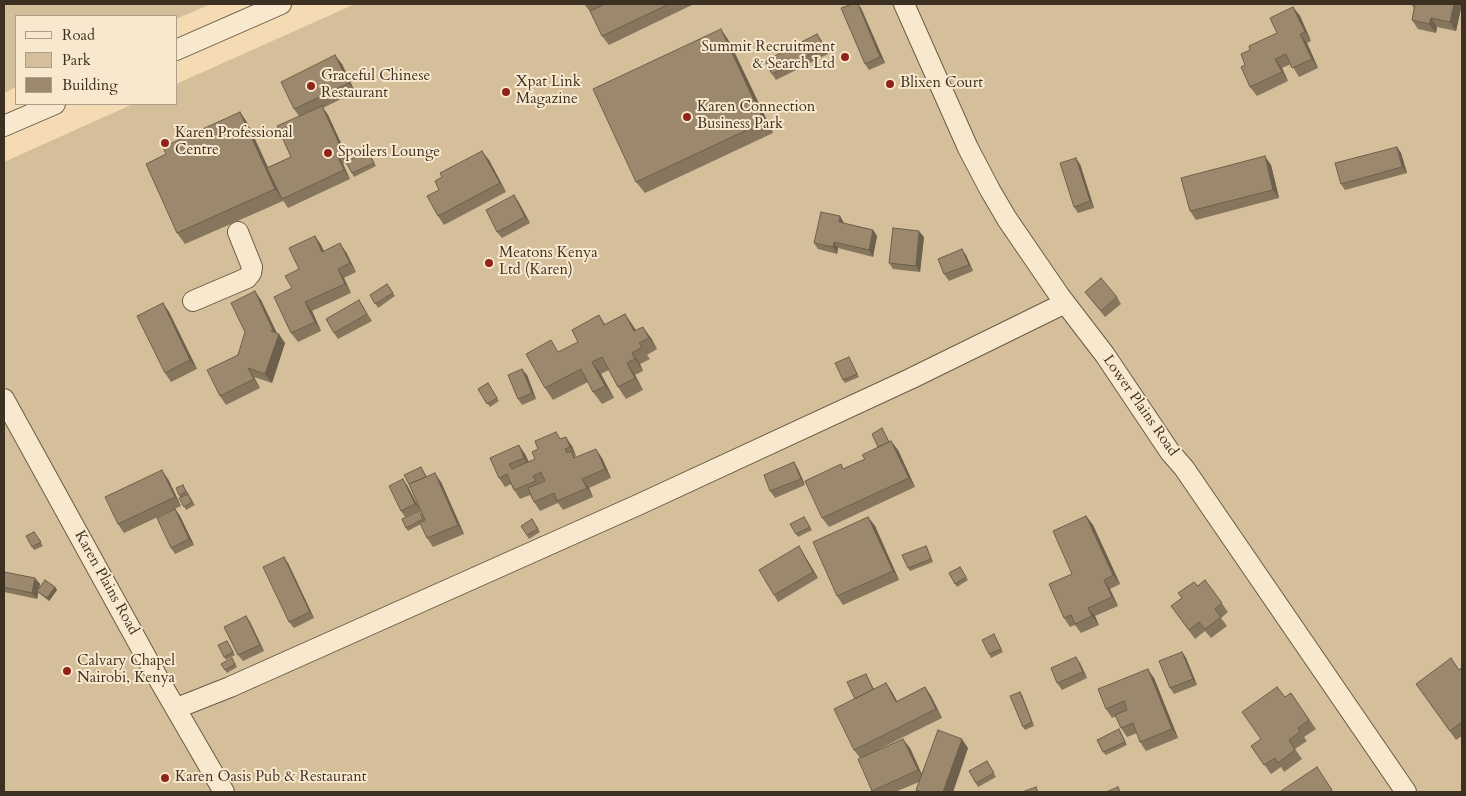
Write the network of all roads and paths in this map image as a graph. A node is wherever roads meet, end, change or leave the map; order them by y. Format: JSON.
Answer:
{"nodes":[{"id":1,"x":281,"y":4,"type":"edge"},
{"id":2,"x":904,"y":4,"type":"edge"},
{"id":3,"x":178,"y":49,"type":"edge"},
{"id":4,"x":53,"y":105,"type":"edge"},
{"id":5,"x":4,"y":126,"type":"edge"},
{"id":6,"x":238,"y":232,"type":"dead end"},
{"id":7,"x":193,"y":301,"type":"dead end"},
{"id":8,"x":1066,"y":302,"type":"junction"},
{"id":9,"x":4,"y":400,"type":"edge"},
{"id":10,"x":177,"y":708,"type":"junction"},
{"id":11,"x":224,"y":792,"type":"edge"},
{"id":12,"x":1406,"y":792,"type":"edge"}],
"edges":[{"from":1,"to":3,"type":"street"},
{"from":2,"to":8,"type":"street","name":"Lower Plains Road"},
{"from":4,"to":5,"type":"street"},
{"from":6,"to":7,"type":"street"},
{"from":8,"to":10,"type":"street"},
{"from":8,"to":12,"type":"street","name":"Lower Plains Road"},
{"from":9,"to":10,"type":"street","name":"Karen Plains Road"},
{"from":10,"to":11,"type":"street","name":"Karen Plains Road"}]}
